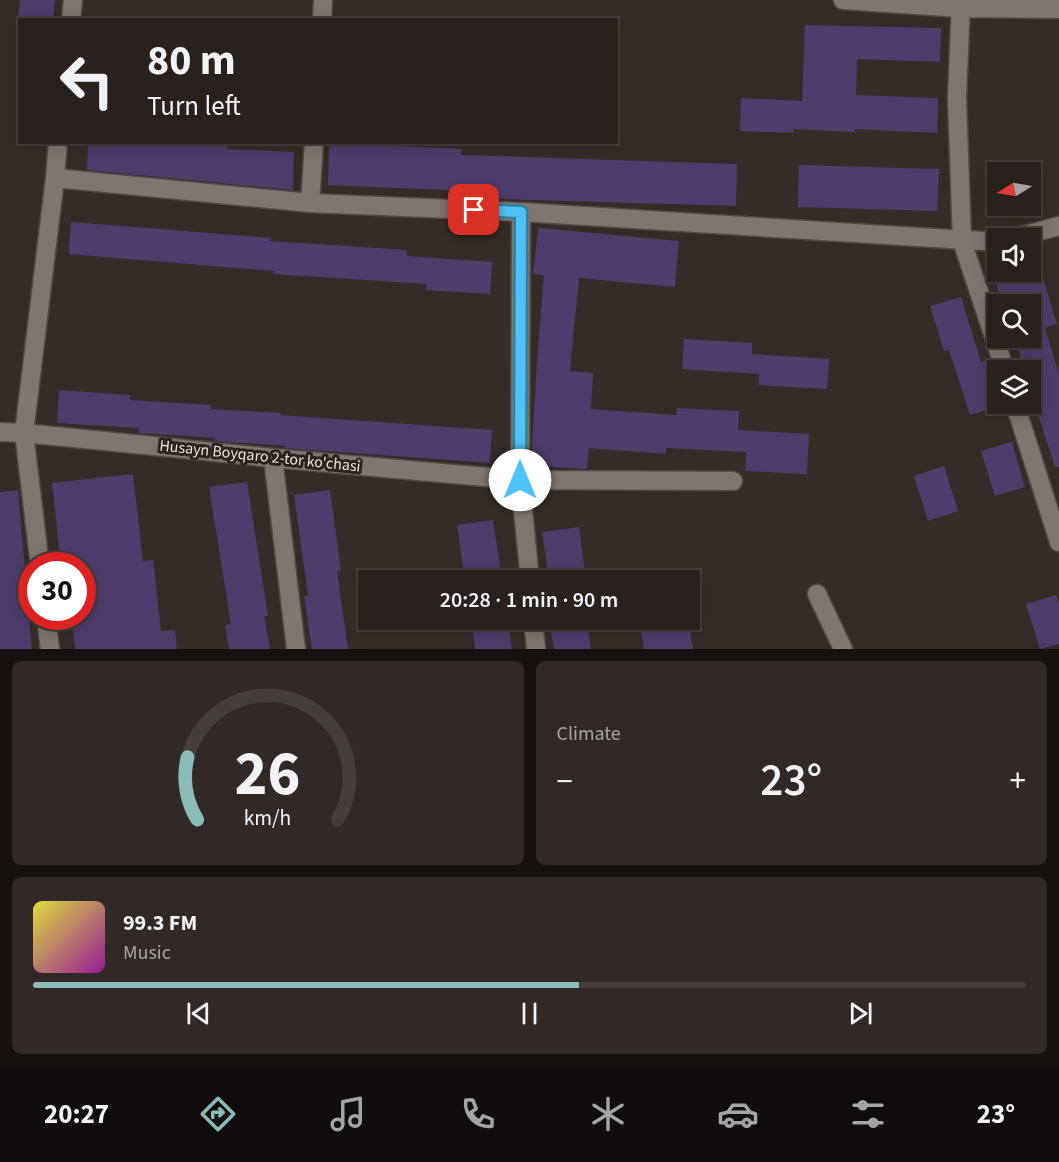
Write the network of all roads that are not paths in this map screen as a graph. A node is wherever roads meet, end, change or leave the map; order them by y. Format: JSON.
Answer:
{"nodes":[{"id":1,"x":73,"y":0,"type":"edge"},
{"id":2,"x":323,"y":0,"type":"edge"},
{"id":3,"x":843,"y":0,"type":"edge"},
{"id":4,"x":961,"y":4,"type":"edge"},
{"id":5,"x":1059,"y":9,"type":"edge"},
{"id":6,"x":71,"y":18,"type":"edge"},
{"id":7,"x":321,"y":18,"type":"edge"},
{"id":8,"x":58,"y":144,"type":"edge"},
{"id":9,"x":314,"y":144,"type":"edge"},
{"id":10,"x":55,"y":178,"type":"junction"},
{"id":11,"x":310,"y":203,"type":"junction"},
{"id":12,"x":521,"y":212,"type":"junction"},
{"id":13,"x":1059,"y":226,"type":"edge"},
{"id":14,"x":1041,"y":231,"type":"edge"},
{"id":15,"x":962,"y":241,"type":"junction"},
{"id":16,"x":987,"y":242,"type":"edge"},
{"id":17,"x":1002,"y":360,"type":"edge"},
{"id":18,"x":1019,"y":414,"type":"edge"},
{"id":19,"x":0,"y":432,"type":"edge"},
{"id":20,"x":24,"y":433,"type":"junction"},
{"id":21,"x":273,"y":458,"type":"junction"},
{"id":22,"x":520,"y":480,"type":"junction"},
{"id":23,"x":733,"y":481,"type":"dead end"},
{"id":24,"x":1059,"y":542,"type":"edge"},
{"id":25,"x":38,"y":552,"type":"edge"},
{"id":26,"x":529,"y":570,"type":"edge"},
{"id":27,"x":817,"y":594,"type":"dead end"},
{"id":28,"x":48,"y":630,"type":"edge"},
{"id":29,"x":534,"y":630,"type":"edge"},
{"id":30,"x":50,"y":649,"type":"edge"},
{"id":31,"x":296,"y":649,"type":"edge"},
{"id":32,"x":536,"y":649,"type":"edge"},
{"id":33,"x":843,"y":649,"type":"edge"}],
"edges":[{"from":1,"to":6,"type":"street"},
{"from":2,"to":7,"type":"street"},
{"from":3,"to":4,"type":"street"},
{"from":4,"to":5,"type":"street"},
{"from":4,"to":15,"type":"street"},
{"from":8,"to":10,"type":"street"},
{"from":9,"to":11,"type":"street"},
{"from":10,"to":11,"type":"street"},
{"from":10,"to":20,"type":"street"},
{"from":11,"to":12,"type":"street"},
{"from":12,"to":15,"type":"street"},
{"from":12,"to":22,"type":"street"},
{"from":13,"to":14,"type":"street"},
{"from":15,"to":16,"type":"street"},
{"from":15,"to":17,"type":"street"},
{"from":18,"to":24,"type":"street"},
{"from":19,"to":20,"type":"street","name":"Husayn Boyqaro 2-tor ko'chasi"},
{"from":20,"to":21,"type":"street","name":"Husayn Boyqaro 2-tor ko'chasi"},
{"from":20,"to":25,"type":"street"},
{"from":21,"to":22,"type":"street","name":"Husayn Boyqaro 2-tor ko'chasi"},
{"from":21,"to":31,"type":"street"},
{"from":22,"to":23,"type":"street","name":"Husayn Boyqaro 2-tor ko'chasi"},
{"from":22,"to":26,"type":"street"},
{"from":27,"to":33,"type":"street"},
{"from":28,"to":30,"type":"street"},
{"from":29,"to":32,"type":"street"}]}
